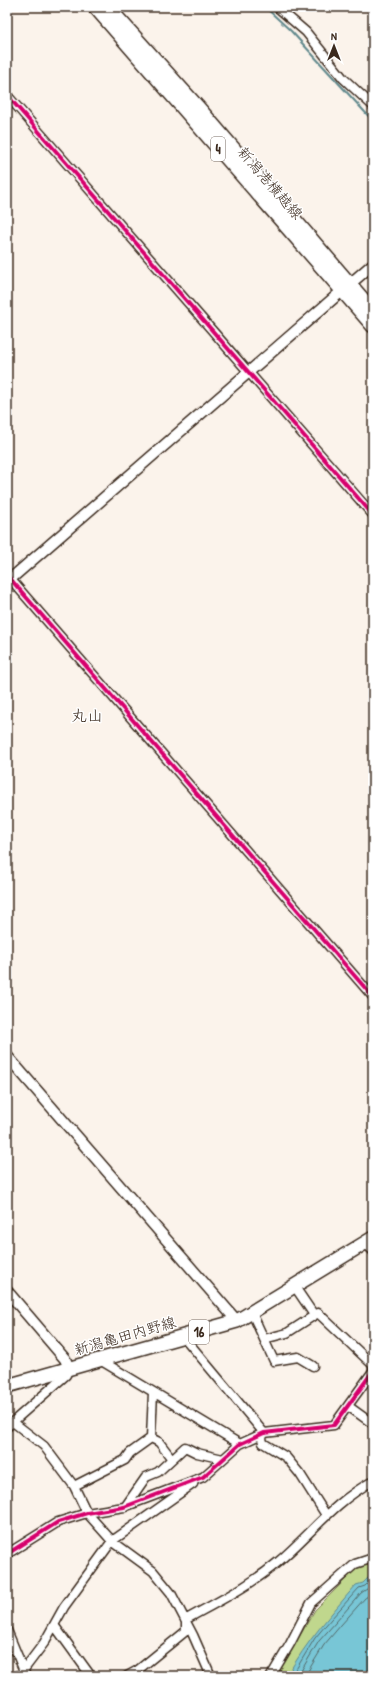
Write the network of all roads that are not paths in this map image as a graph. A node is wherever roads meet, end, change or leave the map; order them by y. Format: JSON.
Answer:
{"nodes":[{"id":1,"x":95,"y":7,"type":"edge"},
{"id":2,"x":108,"y":7,"type":"edge"},
{"id":3,"x":277,"y":7,"type":"edge"},
{"id":4,"x":7,"y":95,"type":"edge"},
{"id":5,"x":373,"y":106,"type":"edge"},
{"id":6,"x":373,"y":264,"type":"edge"},
{"id":7,"x":346,"y":287,"type":"junction"},
{"id":8,"x":373,"y":311,"type":"edge"},
{"id":9,"x":373,"y":326,"type":"edge"},
{"id":10,"x":248,"y":372,"type":"junction"},
{"id":11,"x":373,"y":515,"type":"edge"},
{"id":12,"x":8,"y":579,"type":"edge"},
{"id":13,"x":373,"y":997,"type":"edge"},
{"id":14,"x":7,"y":1056,"type":"edge"},
{"id":15,"x":370,"y":1244,"type":"edge"},
{"id":16,"x":295,"y":1287,"type":"junction"},
{"id":17,"x":7,"y":1291,"type":"edge"},
{"id":18,"x":252,"y":1313,"type":"junction"},
{"id":19,"x":314,"y":1315,"type":"junction"},
{"id":20,"x":237,"y":1321,"type":"junction"},
{"id":21,"x":183,"y":1336,"type":"junction"},
{"id":22,"x":264,"y":1339,"type":"junction"},
{"id":23,"x":100,"y":1360,"type":"junction"},
{"id":24,"x":373,"y":1365,"type":"edge"},
{"id":25,"x":313,"y":1366,"type":"dead end"},
{"id":26,"x":69,"y":1368,"type":"junction"},
{"id":27,"x":373,"y":1371,"type":"edge"},
{"id":28,"x":7,"y":1386,"type":"edge"},
{"id":29,"x":153,"y":1392,"type":"junction"},
{"id":30,"x":348,"y":1406,"type":"junction"},
{"id":31,"x":373,"y":1424,"type":"edge"},
{"id":32,"x":10,"y":1425,"type":"edge"},
{"id":33,"x":264,"y":1433,"type":"junction"},
{"id":34,"x":151,"y":1438,"type":"junction"},
{"id":35,"x":240,"y":1444,"type":"junction"},
{"id":36,"x":172,"y":1459,"type":"junction"},
{"id":37,"x":223,"y":1459,"type":"junction"},
{"id":38,"x":203,"y":1477,"type":"junction"},
{"id":39,"x":373,"y":1480,"type":"edge"},
{"id":40,"x":74,"y":1486,"type":"junction"},
{"id":41,"x":124,"y":1507,"type":"junction"},
{"id":42,"x":87,"y":1513,"type":"junction"},
{"id":43,"x":326,"y":1515,"type":"junction"},
{"id":44,"x":112,"y":1541,"type":"junction"},
{"id":45,"x":7,"y":1554,"type":"edge"},
{"id":46,"x":373,"y":1558,"type":"edge"},
{"id":47,"x":185,"y":1620,"type":"junction"},
{"id":48,"x":54,"y":1625,"type":"junction"},
{"id":49,"x":7,"y":1630,"type":"edge"},
{"id":50,"x":23,"y":1674,"type":"edge"},
{"id":51,"x":91,"y":1676,"type":"edge"},
{"id":52,"x":127,"y":1676,"type":"edge"},
{"id":53,"x":211,"y":1676,"type":"edge"},
{"id":54,"x":271,"y":1676,"type":"edge"}],
"edges":[{"from":1,"to":7,"type":"main road","name":"新潟港横越線","number":"4"},
{"from":2,"to":7,"type":"main road","name":"新潟港横越線","number":"4"},
{"from":3,"to":5,"type":"street"},
{"from":4,"to":10,"type":"street"},
{"from":6,"to":7,"type":"street"},
{"from":7,"to":8,"type":"main road","name":"新潟港横越線","number":"4"},
{"from":7,"to":9,"type":"main road","name":"新潟港横越線","number":"4"},
{"from":7,"to":10,"type":"street"},
{"from":10,"to":11,"type":"street"},
{"from":10,"to":12,"type":"street"},
{"from":12,"to":13,"type":"street"},
{"from":14,"to":20,"type":"street"},
{"from":15,"to":16,"type":"main road","name":"新潟亀田内野線","number":"16"},
{"from":16,"to":18,"type":"main road","name":"新潟亀田内野線","number":"16"},
{"from":16,"to":19,"type":"street"},
{"from":17,"to":26,"type":"street"},
{"from":18,"to":20,"type":"main road","name":"新潟亀田内野線","number":"16"},
{"from":18,"to":22,"type":"street"},
{"from":19,"to":22,"type":"street"},
{"from":19,"to":24,"type":"street"},
{"from":20,"to":21,"type":"main road","name":"新潟亀田内野線","number":"16"},
{"from":21,"to":23,"type":"main road","name":"新潟亀田内野線","number":"16"},
{"from":21,"to":33,"type":"street"},
{"from":22,"to":25,"type":"street"},
{"from":23,"to":26,"type":"main road","name":"新潟亀田内野線","number":"16"},
{"from":23,"to":29,"type":"street"},
{"from":26,"to":28,"type":"main road","name":"新潟亀田内野線","number":"16"},
{"from":26,"to":32,"type":"street"},
{"from":27,"to":30,"type":"street"},
{"from":29,"to":34,"type":"street"},
{"from":29,"to":35,"type":"street"},
{"from":30,"to":31,"type":"street"},
{"from":30,"to":33,"type":"street"},
{"from":32,"to":40,"type":"street"},
{"from":33,"to":35,"type":"street"},
{"from":33,"to":43,"type":"street"},
{"from":34,"to":36,"type":"street"},
{"from":34,"to":40,"type":"street"},
{"from":35,"to":37,"type":"street"},
{"from":36,"to":37,"type":"street"},
{"from":36,"to":41,"type":"street"},
{"from":37,"to":38,"type":"street"},
{"from":38,"to":41,"type":"street"},
{"from":38,"to":44,"type":"street"},
{"from":39,"to":43,"type":"street"},
{"from":40,"to":42,"type":"street"},
{"from":41,"to":42,"type":"street"},
{"from":42,"to":44,"type":"street"},
{"from":42,"to":45,"type":"street"},
{"from":43,"to":47,"type":"street"},
{"from":44,"to":47,"type":"street"},
{"from":44,"to":48,"type":"street"},
{"from":46,"to":54,"type":"street"},
{"from":47,"to":52,"type":"street"},
{"from":47,"to":53,"type":"street"},
{"from":48,"to":50,"type":"street"},
{"from":48,"to":51,"type":"street"},
{"from":49,"to":50,"type":"street"}]}
